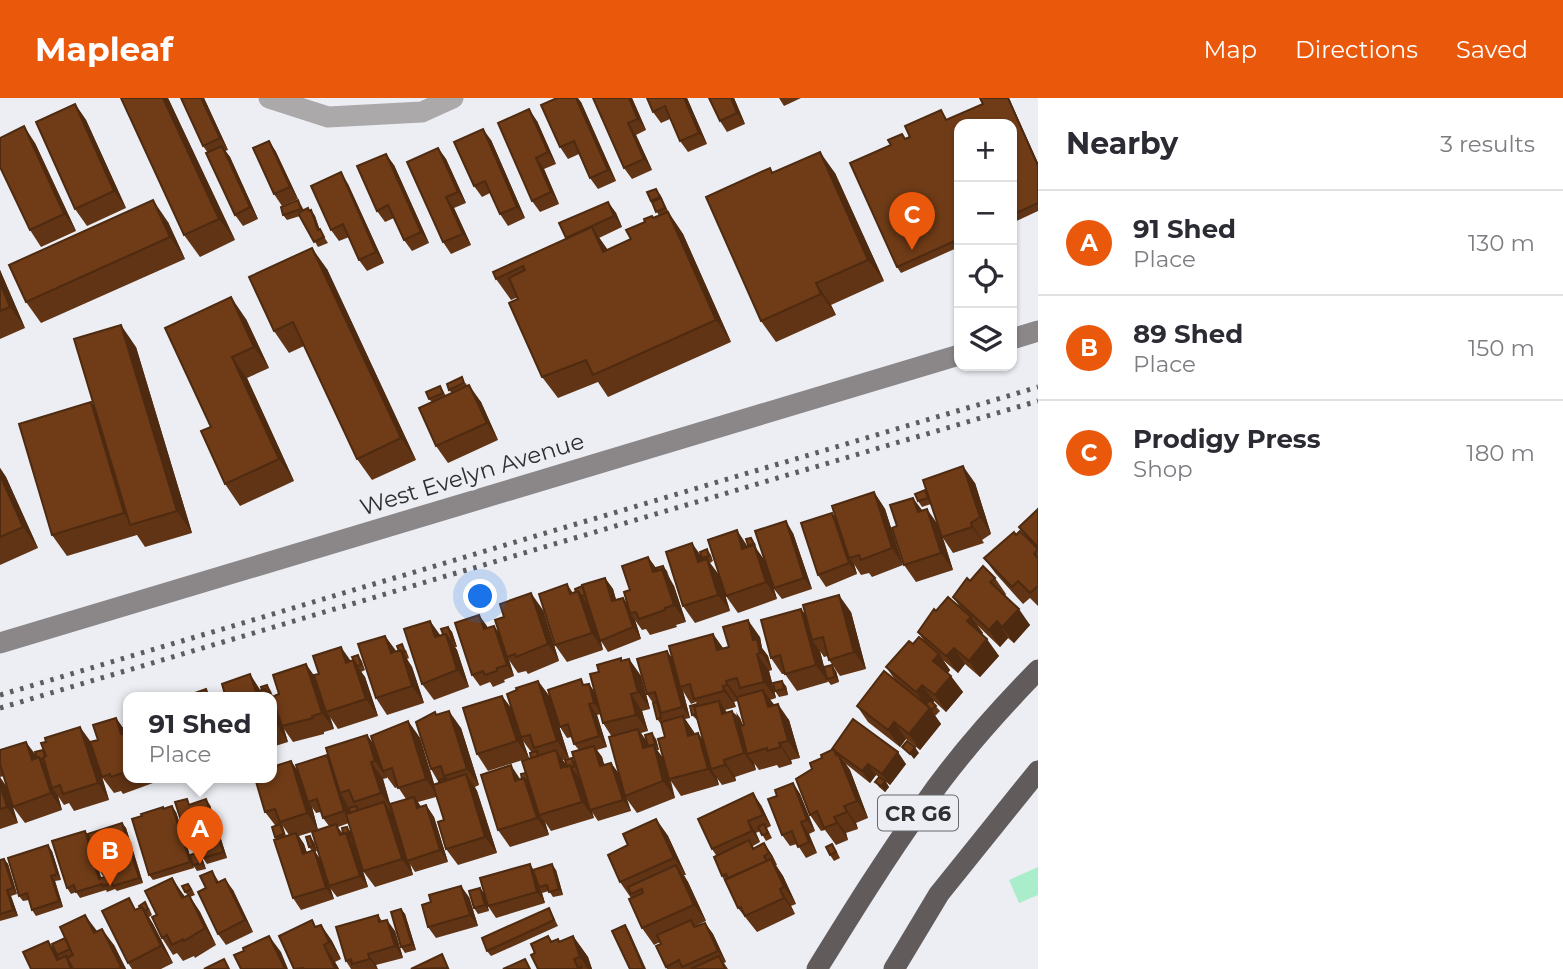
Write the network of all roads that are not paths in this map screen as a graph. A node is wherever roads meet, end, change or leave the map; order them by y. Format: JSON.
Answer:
{"nodes":[{"id":1,"x":269,"y":98,"type":"edge"},
{"id":2,"x":453,"y":98,"type":"edge"},
{"id":3,"x":1038,"y":331,"type":"edge"},
{"id":4,"x":1017,"y":337,"type":"edge"},
{"id":5,"x":954,"y":357,"type":"edge"},
{"id":6,"x":0,"y":643,"type":"edge"},
{"id":7,"x":1038,"y":670,"type":"edge"},
{"id":8,"x":1038,"y":771,"type":"edge"},
{"id":9,"x":817,"y":969,"type":"edge"},
{"id":10,"x":894,"y":969,"type":"edge"}],
"edges":[{"from":1,"to":2,"type":"street"},
{"from":3,"to":4,"type":"main road"},
{"from":5,"to":6,"type":"main road","name":"West Evelyn Avenue"},
{"from":7,"to":9,"type":"highway","number":"CR G6"},
{"from":8,"to":10,"type":"highway","number":"CR G6"}]}
